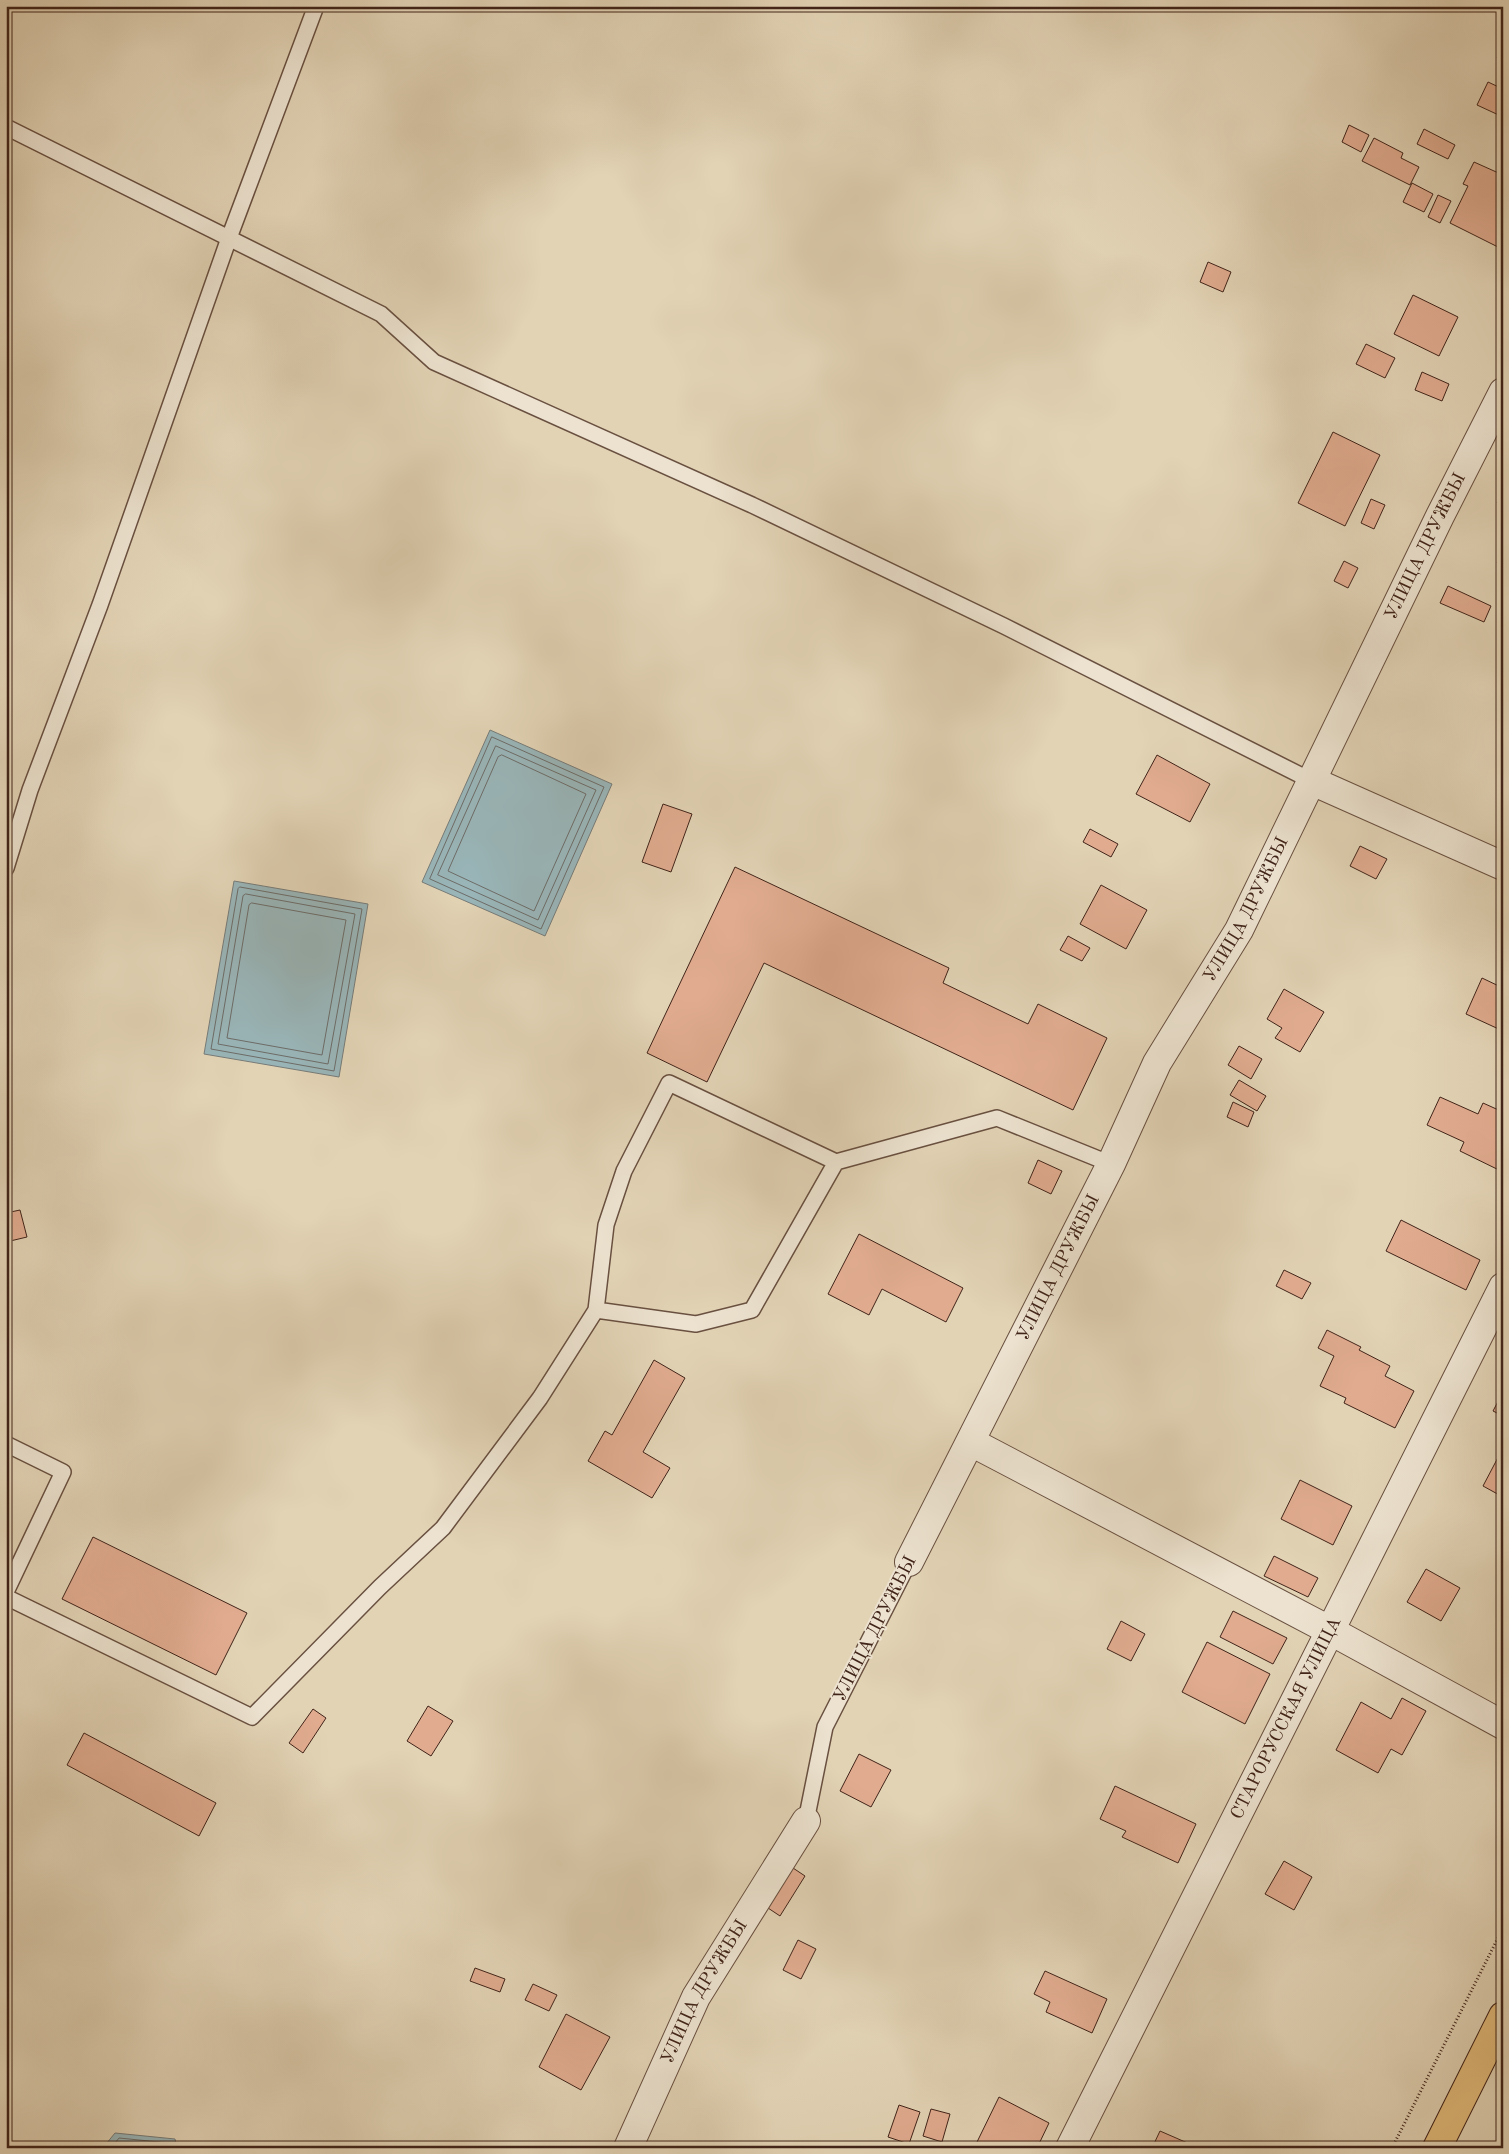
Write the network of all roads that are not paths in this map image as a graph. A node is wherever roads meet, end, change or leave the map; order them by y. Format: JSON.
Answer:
{"nodes":[{"id":1,"x":316,"y":6,"type":"edge"},
{"id":2,"x":6,"y":127,"type":"edge"},
{"id":3,"x":229,"y":238,"type":"junction"},
{"id":4,"x":1503,"y":392,"type":"edge"},
{"id":5,"x":1312,"y":781,"type":"junction"},
{"id":6,"x":1503,"y":866,"type":"edge"},
{"id":7,"x":6,"y":868,"type":"edge"},
{"id":8,"x":836,"y":1162,"type":"junction"},
{"id":9,"x":1111,"y":1164,"type":"junction"},
{"id":10,"x":1503,"y":1287,"type":"edge"},
{"id":11,"x":596,"y":1310,"type":"junction"},
{"id":12,"x":970,"y":1442,"type":"junction"},
{"id":13,"x":6,"y":1444,"type":"edge"},
{"id":14,"x":909,"y":1562,"type":"joint"},
{"id":15,"x":6,"y":1592,"type":"edge"},
{"id":16,"x":6,"y":1597,"type":"edge"},
{"id":17,"x":1329,"y":1630,"type":"junction"},
{"id":18,"x":1503,"y":1725,"type":"edge"},
{"id":19,"x":806,"y":1821,"type":"joint"},
{"id":20,"x":1503,"y":2016,"type":"edge"},
{"id":21,"x":628,"y":2148,"type":"edge"},
{"id":22,"x":1070,"y":2148,"type":"edge"},
{"id":23,"x":1437,"y":2148,"type":"edge"}],
"edges":[{"from":1,"to":3,"type":"lane"},
{"from":2,"to":3,"type":"lane"},
{"from":3,"to":5,"type":"lane"},
{"from":3,"to":7,"type":"lane"},
{"from":4,"to":5,"type":"street","name":"УЛИЦА ДРУЖБЫ"},
{"from":5,"to":6,"type":"street"},
{"from":5,"to":9,"type":"street","name":"УЛИЦА ДРУЖБЫ"},
{"from":8,"to":9,"type":"lane"},
{"from":8,"to":11,"type":"lane"},
{"from":8,"to":11,"type":"lane"},
{"from":9,"to":12,"type":"street","name":"УЛИЦА ДРУЖБЫ"},
{"from":10,"to":17,"type":"street","name":"СТАРОРУССКАЯ УЛИЦА"},
{"from":11,"to":16,"type":"lane"},
{"from":12,"to":14,"type":"street","name":"УЛИЦА ДРУЖБЫ"},
{"from":12,"to":17,"type":"street"},
{"from":13,"to":15,"type":"lane"},
{"from":14,"to":19,"type":"lane","name":"УЛИЦА ДРУЖБЫ"},
{"from":17,"to":18,"type":"street"},
{"from":17,"to":22,"type":"street","name":"СТАРОРУССКАЯ УЛИЦА"},
{"from":19,"to":21,"type":"street","name":"УЛИЦА ДРУЖБЫ"},
{"from":20,"to":23,"type":"main road"}]}
